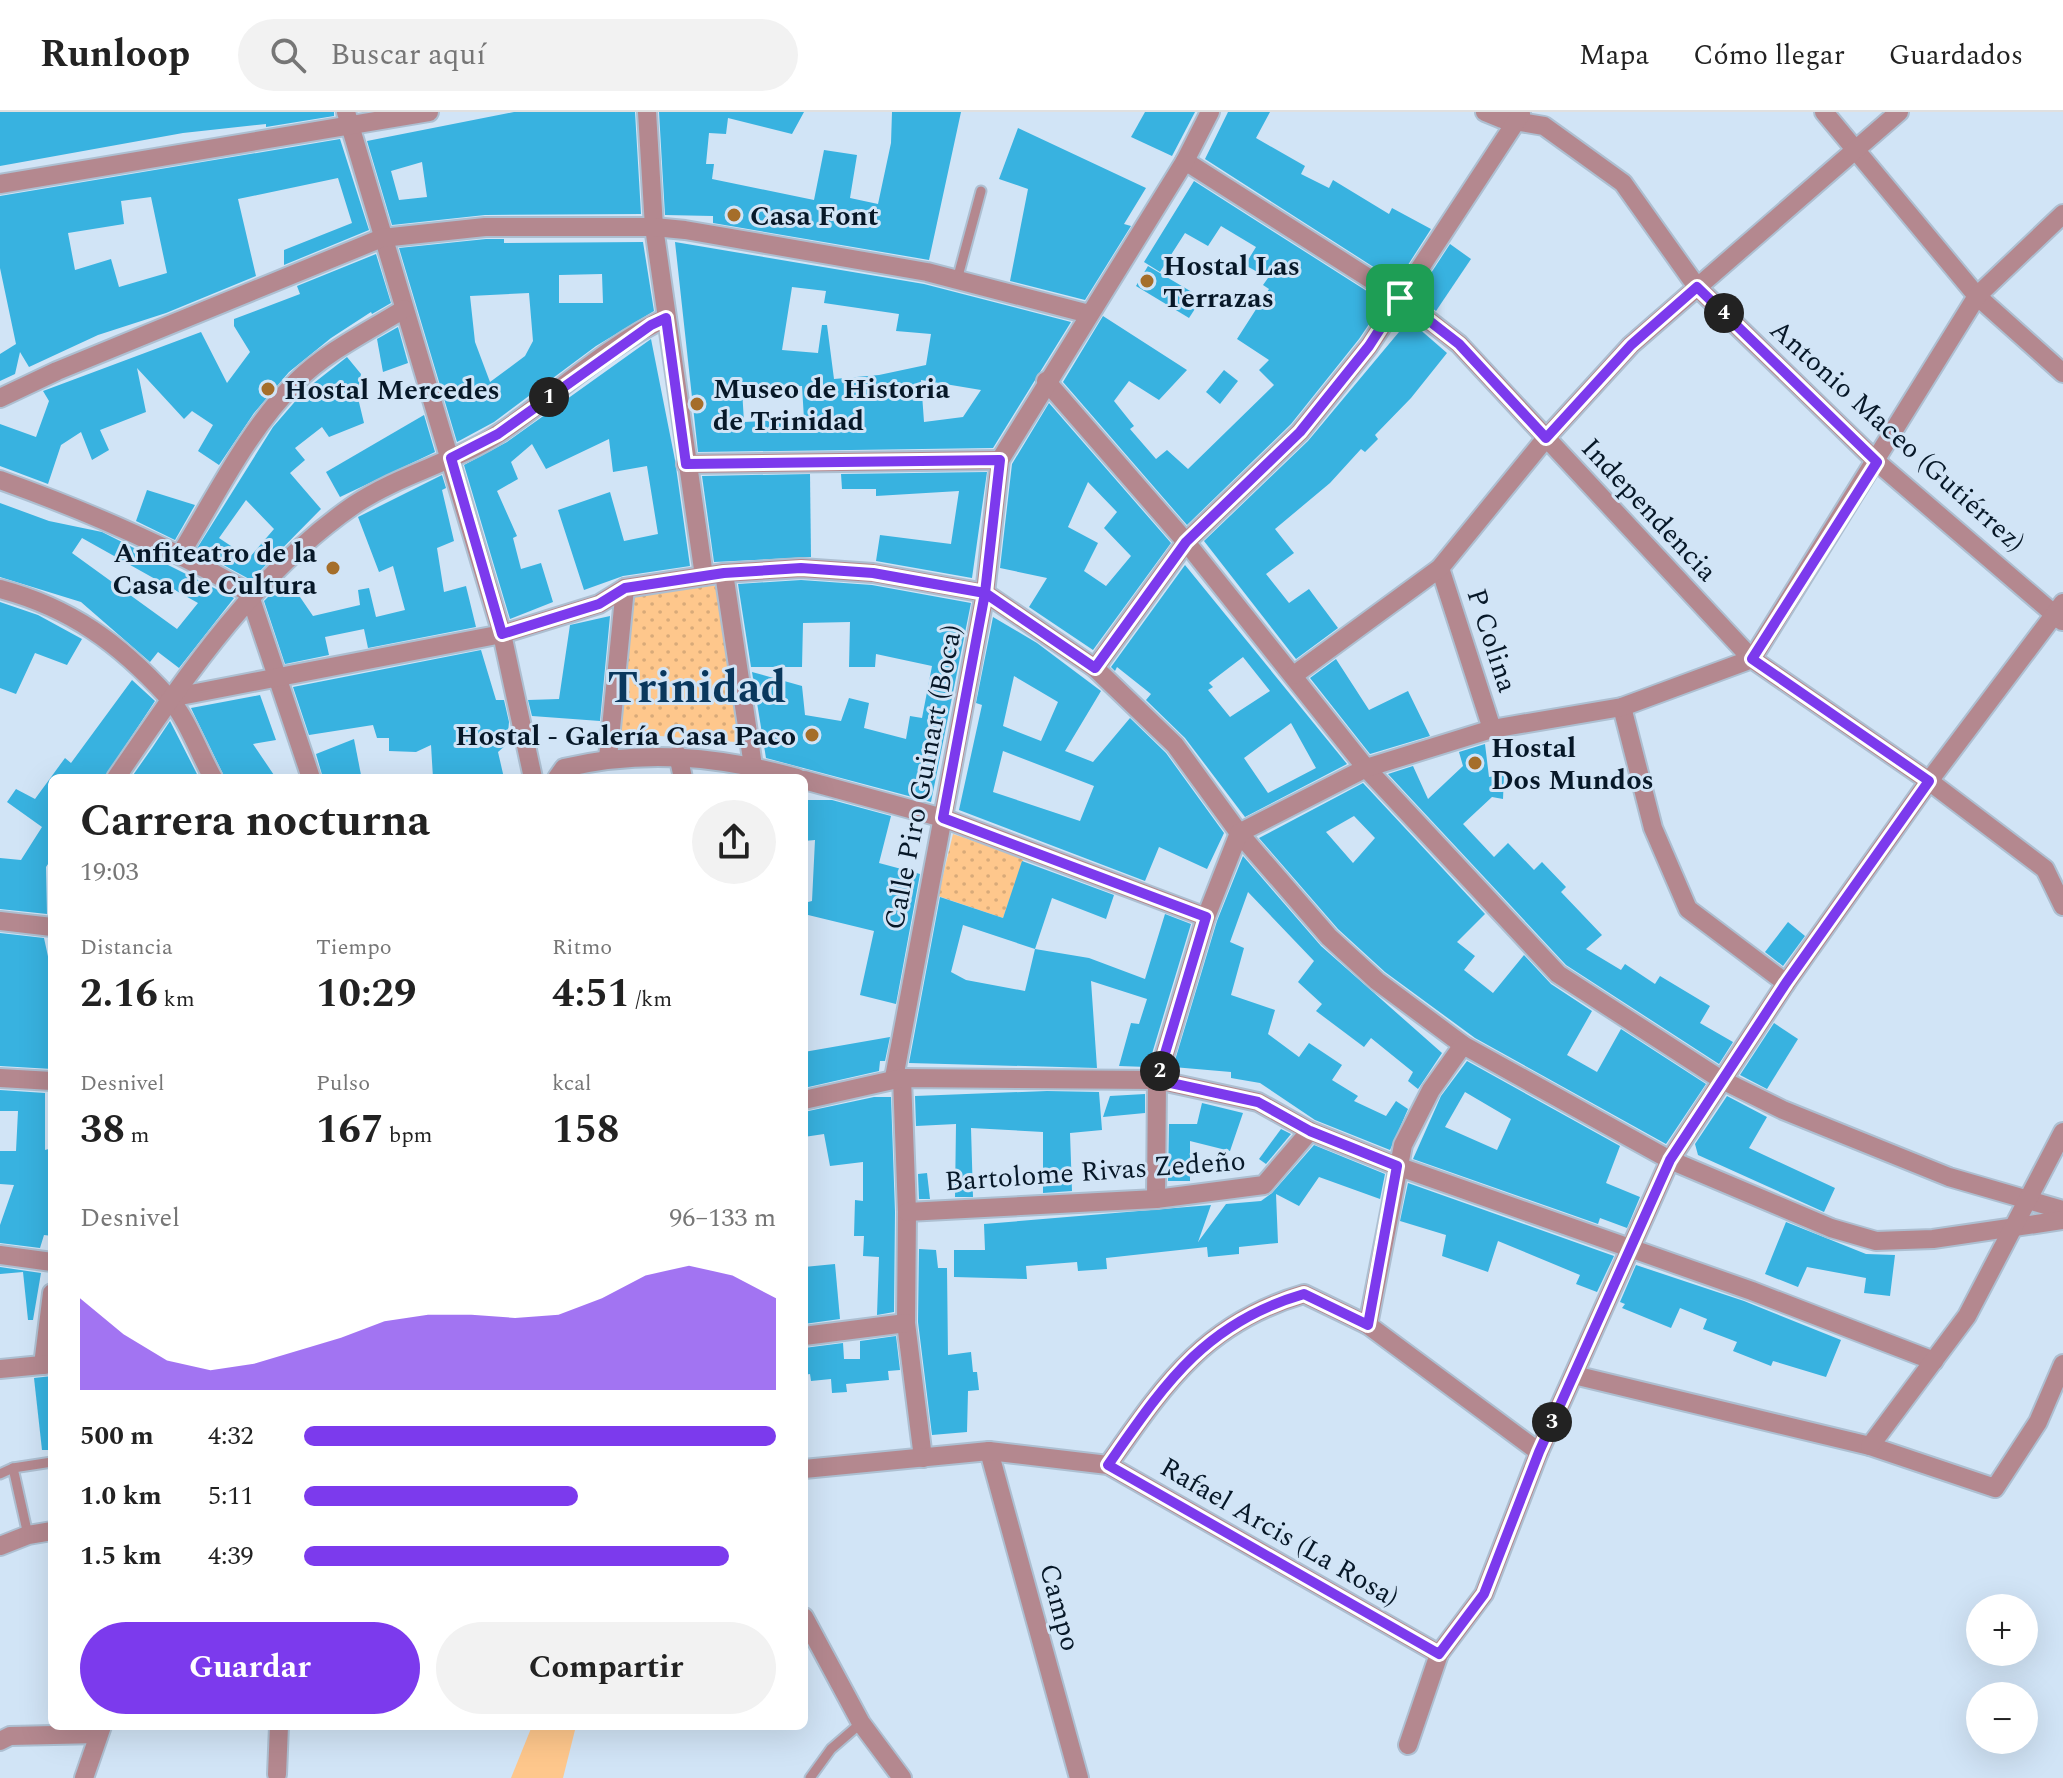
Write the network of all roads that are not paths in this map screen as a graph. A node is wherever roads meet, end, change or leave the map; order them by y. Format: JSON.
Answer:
{"nodes":[{"id":1,"x":429,"y":112,"type":"edge"},
{"id":2,"x":647,"y":112,"type":"edge"},
{"id":3,"x":1210,"y":112,"type":"edge"},
{"id":4,"x":1485,"y":112,"type":"edge"},
{"id":5,"x":1824,"y":112,"type":"edge"},
{"id":6,"x":1899,"y":112,"type":"edge"},
{"id":7,"x":1519,"y":117,"type":"edge"},
{"id":8,"x":348,"y":118,"type":"edge"},
{"id":9,"x":1857,"y":152,"type":"junction"},
{"id":10,"x":1185,"y":161,"type":"junction"},
{"id":11,"x":0,"y":184,"type":"edge"},
{"id":12,"x":981,"y":191,"type":"dead end"},
{"id":13,"x":2063,"y":214,"type":"edge"},
{"id":14,"x":654,"y":227,"type":"junction"},
{"id":15,"x":382,"y":238,"type":"junction"},
{"id":16,"x":957,"y":280,"type":"junction"},
{"id":17,"x":1697,"y":287,"type":"junction"},
{"id":18,"x":1977,"y":296,"type":"junction"},
{"id":19,"x":1400,"y":298,"type":"junction"},
{"id":20,"x":404,"y":309,"type":"junction"},
{"id":21,"x":1089,"y":314,"type":"junction"},
{"id":22,"x":666,"y":318,"type":"junction"},
{"id":23,"x":2063,"y":373,"type":"edge"},
{"id":24,"x":1046,"y":381,"type":"junction"},
{"id":25,"x":0,"y":398,"type":"edge"},
{"id":26,"x":1546,"y":438,"type":"junction"},
{"id":27,"x":451,"y":458,"type":"junction"},
{"id":28,"x":1000,"y":460,"type":"junction"},
{"id":29,"x":1877,"y":462,"type":"junction"},
{"id":30,"x":686,"y":464,"type":"junction"},
{"id":31,"x":0,"y":480,"type":"edge"},
{"id":32,"x":1186,"y":542,"type":"junction"},
{"id":33,"x":181,"y":553,"type":"junction"},
{"id":34,"x":1440,"y":568,"type":"junction"},
{"id":35,"x":724,"y":573,"type":"junction"},
{"id":36,"x":704,"y":576,"type":"junction"},
{"id":37,"x":625,"y":588,"type":"junction"},
{"id":38,"x":0,"y":589,"type":"edge"},
{"id":39,"x":985,"y":593,"type":"junction"},
{"id":40,"x":251,"y":596,"type":"junction"},
{"id":41,"x":2060,"y":613,"type":"edge"},
{"id":42,"x":502,"y":634,"type":"junction"},
{"id":43,"x":1752,"y":659,"type":"junction"},
{"id":44,"x":1095,"y":668,"type":"junction"},
{"id":45,"x":1294,"y":675,"type":"junction"},
{"id":46,"x":279,"y":679,"type":"junction"},
{"id":47,"x":170,"y":698,"type":"junction"},
{"id":48,"x":1622,"y":707,"type":"junction"},
{"id":49,"x":1492,"y":729,"type":"junction"},
{"id":50,"x":678,"y":755,"type":"junction"},
{"id":51,"x":608,"y":758,"type":"junction"},
{"id":52,"x":753,"y":766,"type":"junction"},
{"id":53,"x":1366,"y":768,"type":"junction"},
{"id":54,"x":119,"y":774,"type":"edge"},
{"id":55,"x":211,"y":774,"type":"edge"},
{"id":56,"x":310,"y":774,"type":"edge"},
{"id":57,"x":532,"y":774,"type":"edge"},
{"id":58,"x":560,"y":774,"type":"edge"},
{"id":59,"x":682,"y":774,"type":"edge"},
{"id":60,"x":782,"y":774,"type":"edge"},
{"id":61,"x":808,"y":781,"type":"edge"},
{"id":62,"x":1929,"y":781,"type":"junction"},
{"id":63,"x":943,"y":818,"type":"junction"},
{"id":64,"x":1239,"y":833,"type":"junction"},
{"id":65,"x":2063,"y":906,"type":"edge"},
{"id":66,"x":1206,"y":917,"type":"junction"},
{"id":67,"x":0,"y":921,"type":"edge"},
{"id":68,"x":48,"y":927,"type":"edge"},
{"id":69,"x":1786,"y":983,"type":"junction"},
{"id":70,"x":1463,"y":1045,"type":"junction"},
{"id":71,"x":0,"y":1078,"type":"edge"},
{"id":72,"x":898,"y":1078,"type":"junction"},
{"id":73,"x":1720,"y":1079,"type":"junction"},
{"id":74,"x":1157,"y":1080,"type":"junction"},
{"id":75,"x":48,"y":1081,"type":"edge"},
{"id":76,"x":808,"y":1099,"type":"edge"},
{"id":77,"x":1310,"y":1131,"type":"junction"},
{"id":78,"x":2063,"y":1132,"type":"edge"},
{"id":79,"x":1670,"y":1160,"type":"junction"},
{"id":80,"x":1397,"y":1166,"type":"junction"},
{"id":81,"x":1156,"y":1199,"type":"junction"},
{"id":82,"x":2025,"y":1200,"type":"junction"},
{"id":83,"x":2063,"y":1210,"type":"edge"},
{"id":84,"x":907,"y":1212,"type":"junction"},
{"id":85,"x":2063,"y":1220,"type":"edge"},
{"id":86,"x":2010,"y":1229,"type":"junction"},
{"id":87,"x":1631,"y":1250,"type":"junction"},
{"id":88,"x":0,"y":1255,"type":"edge"},
{"id":89,"x":48,"y":1261,"type":"edge"},
{"id":90,"x":906,"y":1323,"type":"junction"},
{"id":91,"x":1368,"y":1325,"type":"junction"},
{"id":92,"x":808,"y":1335,"type":"edge"},
{"id":93,"x":1934,"y":1361,"type":"junction"},
{"id":94,"x":48,"y":1364,"type":"edge"},
{"id":95,"x":2063,"y":1364,"type":"edge"},
{"id":96,"x":0,"y":1369,"type":"edge"},
{"id":97,"x":1574,"y":1375,"type":"junction"},
{"id":98,"x":1870,"y":1446,"type":"junction"},
{"id":99,"x":989,"y":1451,"type":"junction"},
{"id":100,"x":1539,"y":1452,"type":"junction"},
{"id":101,"x":923,"y":1458,"type":"junction"},
{"id":102,"x":48,"y":1463,"type":"edge"},
{"id":103,"x":1108,"y":1465,"type":"junction"},
{"id":104,"x":13,"y":1468,"type":"junction"},
{"id":105,"x":808,"y":1469,"type":"edge"},
{"id":106,"x":0,"y":1474,"type":"edge"},
{"id":107,"x":48,"y":1532,"type":"edge"},
{"id":108,"x":28,"y":1535,"type":"junction"},
{"id":109,"x":0,"y":1546,"type":"edge"},
{"id":110,"x":808,"y":1624,"type":"edge"},
{"id":111,"x":1439,"y":1654,"type":"junction"},
{"id":112,"x":861,"y":1723,"type":"junction"},
{"id":113,"x":100,"y":1730,"type":"edge"},
{"id":114,"x":279,"y":1730,"type":"edge"},
{"id":115,"x":0,"y":1741,"type":"edge"},
{"id":116,"x":1408,"y":1745,"type":"dead end"},
{"id":117,"x":277,"y":1774,"type":"dead end"},
{"id":118,"x":84,"y":1778,"type":"edge"},
{"id":119,"x":810,"y":1778,"type":"edge"},
{"id":120,"x":902,"y":1778,"type":"edge"},
{"id":121,"x":1079,"y":1778,"type":"edge"}],
"edges":[{"from":1,"to":8,"type":"street"},
{"from":2,"to":14,"type":"street"},
{"from":3,"to":10,"type":"street","name":"Calle Piro Guinart (Boca)"},
{"from":4,"to":7,"type":"street","name":"Antonio Maceo (Gutiérrez)"},
{"from":5,"to":9,"type":"street"},
{"from":6,"to":9,"type":"street"},
{"from":7,"to":17,"type":"street","name":"Antonio Maceo (Gutiérrez)"},
{"from":7,"to":19,"type":"street"},
{"from":8,"to":11,"type":"street"},
{"from":8,"to":15,"type":"street"},
{"from":9,"to":17,"type":"street"},
{"from":9,"to":18,"type":"street"},
{"from":10,"to":19,"type":"street","name":"Independencia"},
{"from":10,"to":21,"type":"street","name":"Calle Piro Guinart (Boca)"},
{"from":12,"to":16,"type":"lane"},
{"from":13,"to":18,"type":"street"},
{"from":14,"to":15,"type":"street"},
{"from":14,"to":16,"type":"street"},
{"from":14,"to":22,"type":"street"},
{"from":15,"to":20,"type":"street"},
{"from":15,"to":25,"type":"street"},
{"from":16,"to":21,"type":"street"},
{"from":17,"to":26,"type":"street"},
{"from":17,"to":29,"type":"street","name":"Antonio Maceo (Gutiérrez)"},
{"from":18,"to":23,"type":"street"},
{"from":18,"to":29,"type":"street"},
{"from":19,"to":26,"type":"street","name":"Independencia"},
{"from":19,"to":32,"type":"street"},
{"from":20,"to":27,"type":"street"},
{"from":20,"to":33,"type":"street"},
{"from":21,"to":24,"type":"street","name":"Calle Piro Guinart (Boca)"},
{"from":22,"to":27,"type":"street"},
{"from":22,"to":30,"type":"street"},
{"from":24,"to":28,"type":"street","name":"Calle Piro Guinart (Boca)"},
{"from":24,"to":32,"type":"street"},
{"from":26,"to":34,"type":"street"},
{"from":26,"to":43,"type":"street","name":"Independencia"},
{"from":27,"to":40,"type":"street"},
{"from":27,"to":42,"type":"street"},
{"from":28,"to":30,"type":"street"},
{"from":28,"to":39,"type":"street","name":"Calle Piro Guinart (Boca)"},
{"from":29,"to":41,"type":"street","name":"Antonio Maceo (Gutiérrez)"},
{"from":29,"to":43,"type":"street"},
{"from":30,"to":36,"type":"street"},
{"from":31,"to":33,"type":"street"},
{"from":32,"to":44,"type":"street"},
{"from":32,"to":45,"type":"street"},
{"from":33,"to":40,"type":"street"},
{"from":34,"to":45,"type":"street"},
{"from":34,"to":49,"type":"street","name":"P Colina"},
{"from":35,"to":36,"type":"street"},
{"from":35,"to":39,"type":"street"},
{"from":35,"to":52,"type":"street"},
{"from":36,"to":37,"type":"street"},
{"from":37,"to":42,"type":"street"},
{"from":37,"to":51,"type":"street"},
{"from":38,"to":47,"type":"street"},
{"from":39,"to":44,"type":"street"},
{"from":39,"to":63,"type":"street","name":"Calle Piro Guinart (Boca)"},
{"from":40,"to":46,"type":"street"},
{"from":40,"to":47,"type":"street"},
{"from":41,"to":62,"type":"street"},
{"from":42,"to":46,"type":"street"},
{"from":42,"to":57,"type":"street"},
{"from":43,"to":48,"type":"street"},
{"from":43,"to":62,"type":"street","name":"Independencia"},
{"from":44,"to":64,"type":"street"},
{"from":45,"to":53,"type":"street"},
{"from":46,"to":47,"type":"street"},
{"from":46,"to":56,"type":"street"},
{"from":47,"to":54,"type":"street"},
{"from":47,"to":55,"type":"street"},
{"from":48,"to":49,"type":"street"},
{"from":48,"to":69,"type":"street"},
{"from":49,"to":53,"type":"street"},
{"from":50,"to":51,"type":"street"},
{"from":50,"to":52,"type":"street"},
{"from":50,"to":59,"type":"street"},
{"from":51,"to":58,"type":"street"},
{"from":52,"to":60,"type":"street"},
{"from":53,"to":64,"type":"street"},
{"from":53,"to":73,"type":"street"},
{"from":61,"to":63,"type":"street"},
{"from":62,"to":65,"type":"street","name":"Independencia"},
{"from":62,"to":69,"type":"street"},
{"from":63,"to":66,"type":"street"},
{"from":63,"to":72,"type":"street","name":"Calle Piro Guinart (Boca)"},
{"from":64,"to":66,"type":"street"},
{"from":64,"to":70,"type":"street"},
{"from":66,"to":74,"type":"street"},
{"from":67,"to":68,"type":"street"},
{"from":69,"to":73,"type":"street"},
{"from":70,"to":79,"type":"street"},
{"from":70,"to":80,"type":"street"},
{"from":71,"to":75,"type":"street"},
{"from":72,"to":74,"type":"street"},
{"from":72,"to":76,"type":"street"},
{"from":72,"to":84,"type":"street","name":"Calle Piro Guinart (Boca)"},
{"from":73,"to":79,"type":"street"},
{"from":73,"to":82,"type":"street"},
{"from":74,"to":77,"type":"street"},
{"from":74,"to":81,"type":"street"},
{"from":77,"to":80,"type":"street"},
{"from":77,"to":81,"type":"street","name":"Bartolome Rivas Zedeño"},
{"from":78,"to":82,"type":"street"},
{"from":79,"to":86,"type":"street"},
{"from":79,"to":87,"type":"street"},
{"from":80,"to":87,"type":"street"},
{"from":80,"to":91,"type":"street"},
{"from":81,"to":84,"type":"street","name":"Bartolome Rivas Zedeño"},
{"from":82,"to":83,"type":"street"},
{"from":82,"to":86,"type":"street"},
{"from":84,"to":90,"type":"street","name":"Calle Piro Guinart (Boca)"},
{"from":85,"to":86,"type":"street"},
{"from":86,"to":93,"type":"street"},
{"from":87,"to":93,"type":"street"},
{"from":87,"to":97,"type":"street"},
{"from":88,"to":89,"type":"street"},
{"from":90,"to":92,"type":"street"},
{"from":90,"to":101,"type":"street","name":"Calle Piro Guinart (Boca)"},
{"from":91,"to":100,"type":"street"},
{"from":91,"to":103,"type":"street"},
{"from":93,"to":98,"type":"street"},
{"from":94,"to":96,"type":"street"},
{"from":95,"to":98,"type":"street"},
{"from":97,"to":98,"type":"street"},
{"from":97,"to":100,"type":"street"},
{"from":99,"to":101,"type":"street","name":"Rafael Arcis (La Rosa)"},
{"from":99,"to":103,"type":"street","name":"Rafael Arcis (La Rosa)"},
{"from":99,"to":121,"type":"street","name":"Campo"},
{"from":100,"to":111,"type":"street"},
{"from":101,"to":105,"type":"street","name":"Rafael Arcis (La Rosa)"},
{"from":102,"to":104,"type":"lane"},
{"from":103,"to":111,"type":"street","name":"Rafael Arcis (La Rosa)"},
{"from":104,"to":106,"type":"lane"},
{"from":104,"to":108,"type":"lane"},
{"from":107,"to":108,"type":"street"},
{"from":108,"to":109,"type":"street"},
{"from":110,"to":112,"type":"street"},
{"from":111,"to":116,"type":"street"},
{"from":112,"to":119,"type":"lane"},
{"from":112,"to":120,"type":"street"},
{"from":113,"to":115,"type":"street"},
{"from":113,"to":118,"type":"street"},
{"from":114,"to":117,"type":"street"}]}
